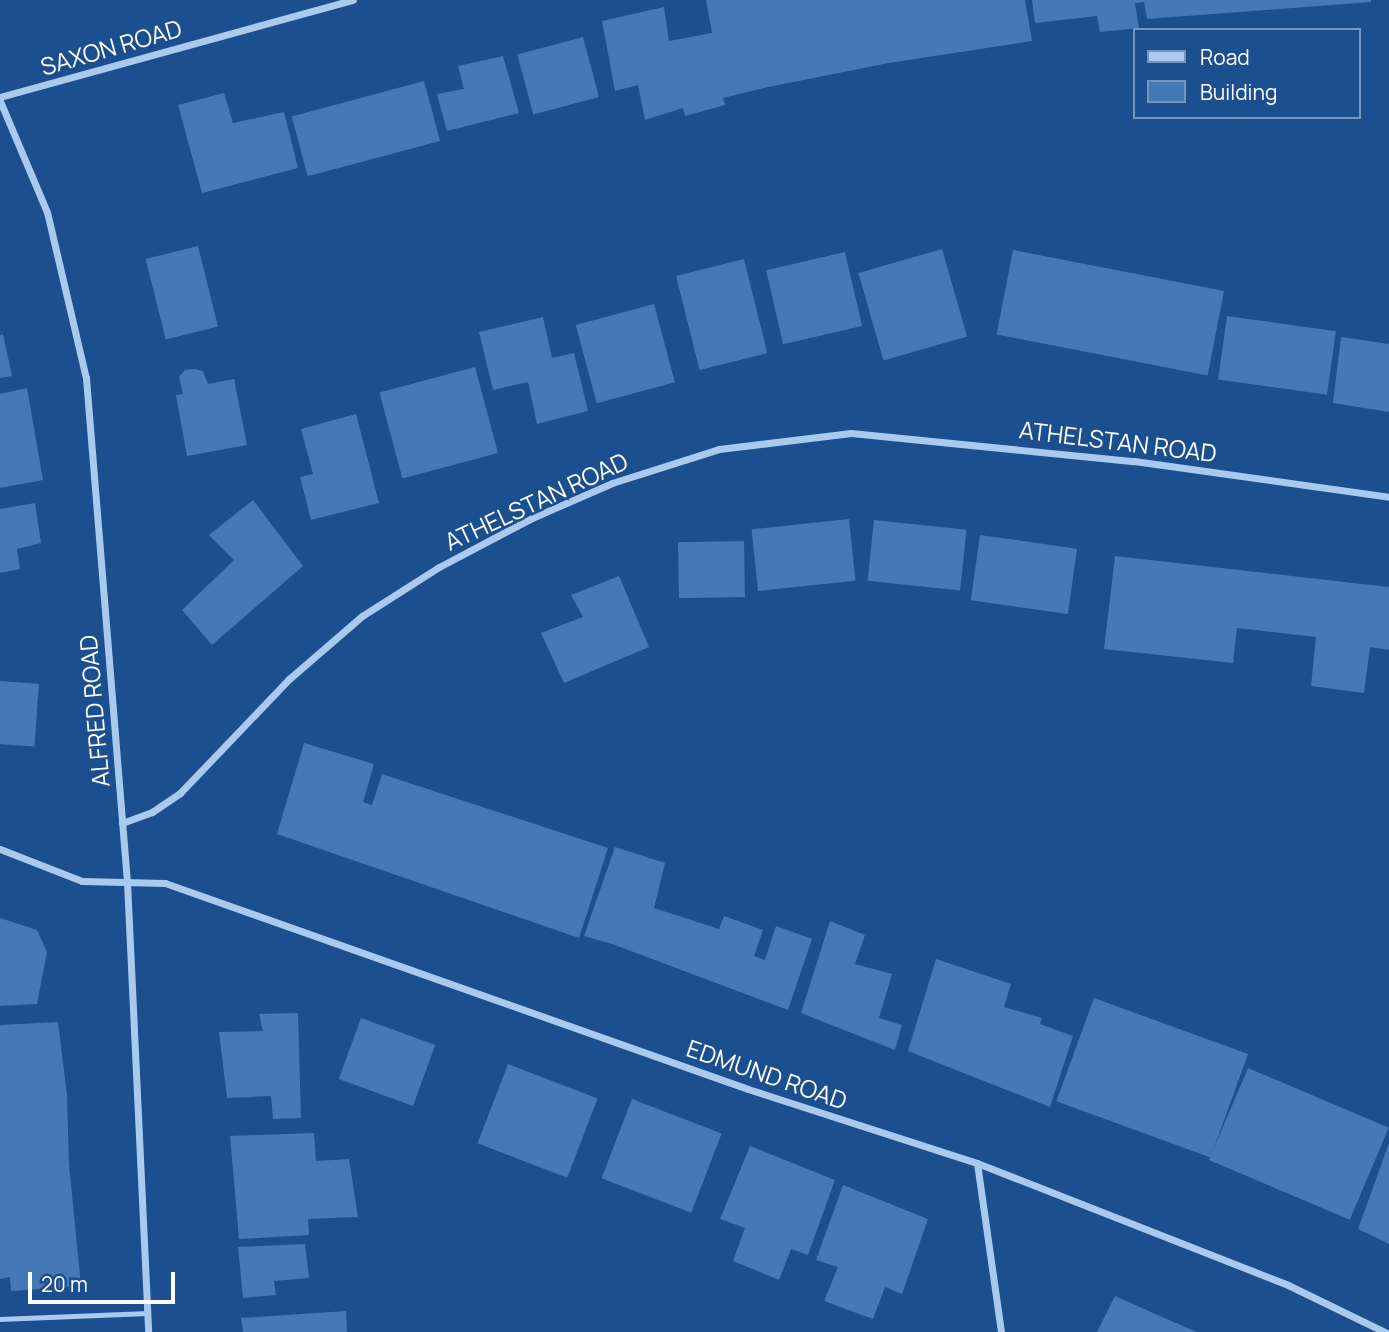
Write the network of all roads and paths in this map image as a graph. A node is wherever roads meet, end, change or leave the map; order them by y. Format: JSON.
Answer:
{"nodes":[{"id":1,"x":353,"y":0,"type":"edge"},
{"id":2,"x":0,"y":99,"type":"edge"},
{"id":3,"x":1389,"y":498,"type":"edge"},
{"id":4,"x":122,"y":823,"type":"junction"},
{"id":5,"x":0,"y":849,"type":"edge"},
{"id":6,"x":127,"y":882,"type":"junction"},
{"id":7,"x":977,"y":1163,"type":"junction"},
{"id":8,"x":148,"y":1313,"type":"junction"},
{"id":9,"x":0,"y":1319,"type":"edge"},
{"id":10,"x":149,"y":1332,"type":"edge"},
{"id":11,"x":1001,"y":1332,"type":"edge"},
{"id":12,"x":1385,"y":1332,"type":"edge"}],
"edges":[{"from":1,"to":2,"type":"street","name":"SAXON ROAD"},
{"from":2,"to":4,"type":"street","name":"ALFRED ROAD"},
{"from":3,"to":4,"type":"street","name":"ATHELSTAN ROAD"},
{"from":4,"to":6,"type":"street","name":"ALFRED ROAD"},
{"from":5,"to":6,"type":"street","name":"EDMUND ROAD"},
{"from":6,"to":7,"type":"street","name":"EDMUND ROAD"},
{"from":6,"to":8,"type":"street","name":"ALFRED ROAD"},
{"from":7,"to":11,"type":"street"},
{"from":7,"to":12,"type":"street","name":"EDMUND ROAD"},
{"from":8,"to":9,"type":"lane"},
{"from":8,"to":10,"type":"street","name":"ALFRED ROAD"}]}
